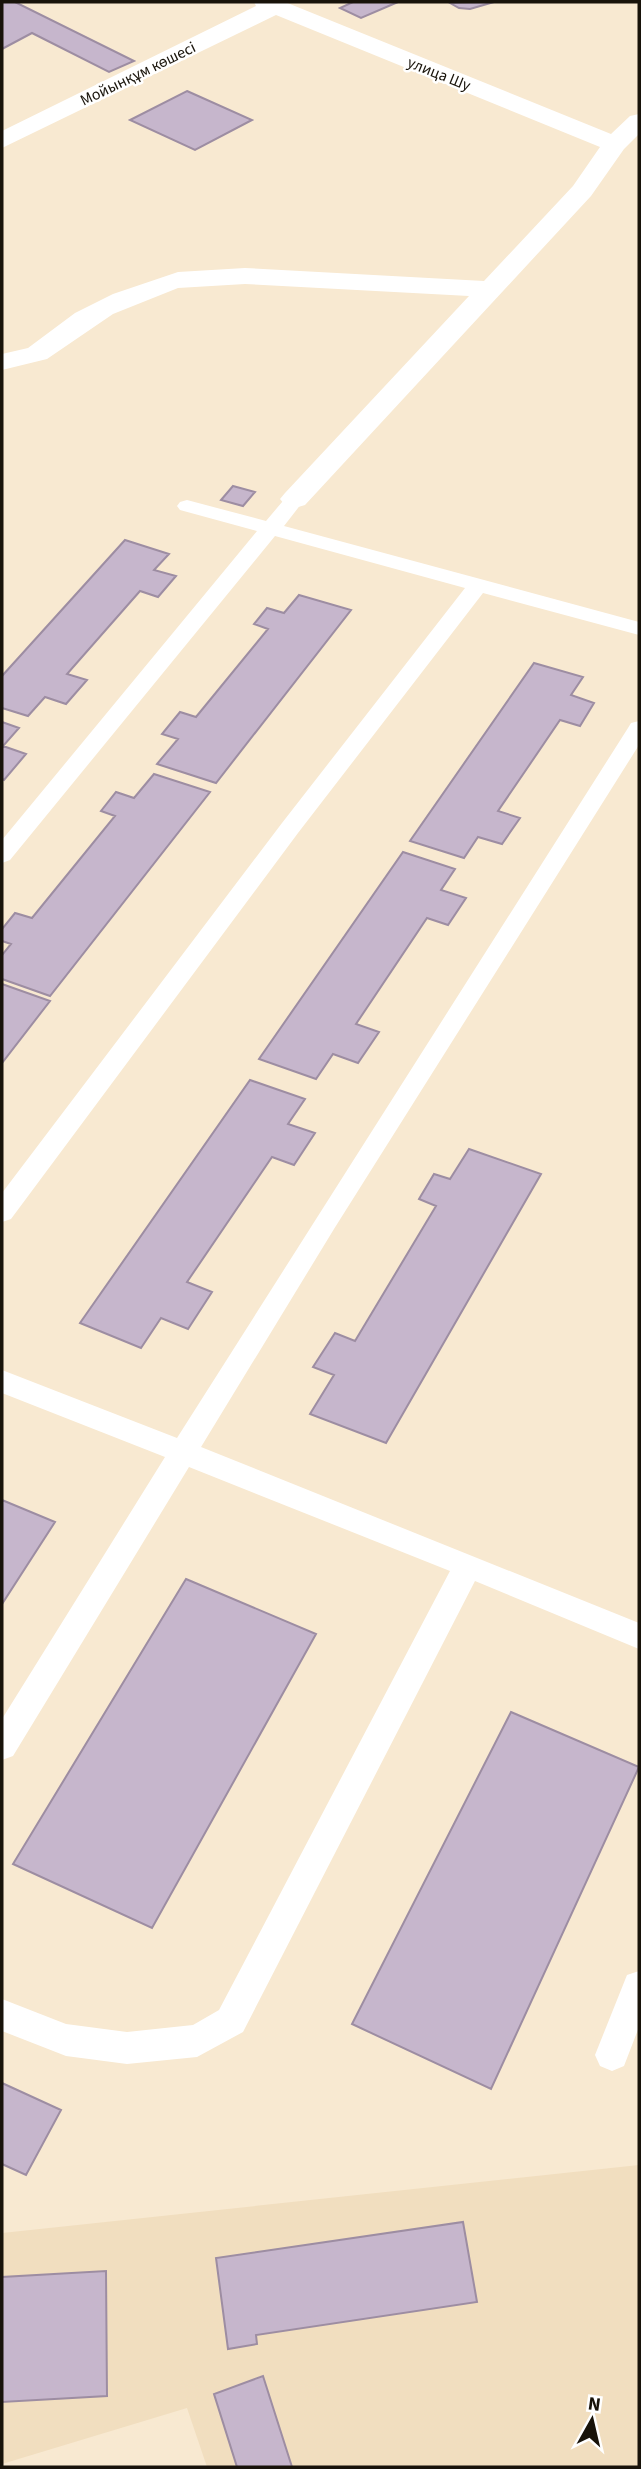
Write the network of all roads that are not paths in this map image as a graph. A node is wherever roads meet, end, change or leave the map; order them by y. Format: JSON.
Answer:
{"nodes":[{"id":1,"x":270,"y":4,"type":"edge"},
{"id":2,"x":639,"y":121,"type":"edge"},
{"id":3,"x":2,"y":142,"type":"edge"},
{"id":4,"x":614,"y":144,"type":"junction"},
{"id":5,"x":486,"y":289,"type":"junction"},
{"id":6,"x":2,"y":362,"type":"edge"},
{"id":7,"x":295,"y":499,"type":"joint"},
{"id":8,"x":187,"y":506,"type":"dead end"},
{"id":9,"x":268,"y":528,"type":"junction"},
{"id":10,"x":477,"y":587,"type":"junction"},
{"id":11,"x":639,"y":629,"type":"edge"},
{"id":12,"x":639,"y":728,"type":"edge"},
{"id":13,"x":2,"y":855,"type":"edge"},
{"id":14,"x":2,"y":1212,"type":"edge"},
{"id":15,"x":2,"y":1381,"type":"edge"},
{"id":16,"x":183,"y":1451,"type":"junction"},
{"id":17,"x":468,"y":1565,"type":"junction"},
{"id":18,"x":639,"y":1636,"type":"edge"},
{"id":19,"x":2,"y":1746,"type":"edge"},
{"id":20,"x":639,"y":1986,"type":"edge"},
{"id":21,"x":2,"y":2015,"type":"edge"},
{"id":22,"x":612,"y":2055,"type":"dead end"}],
"edges":[{"from":1,"to":3,"type":"street","name":"Мойынқұм көшесі"},
{"from":1,"to":4,"type":"street","name":"улица Шу"},
{"from":2,"to":4,"type":"street"},
{"from":4,"to":5,"type":"street"},
{"from":5,"to":6,"type":"street"},
{"from":5,"to":7,"type":"street"},
{"from":7,"to":9,"type":"lane"},
{"from":8,"to":9,"type":"lane"},
{"from":9,"to":10,"type":"lane"},
{"from":9,"to":13,"type":"lane"},
{"from":10,"to":11,"type":"lane"},
{"from":10,"to":14,"type":"lane"},
{"from":12,"to":16,"type":"lane"},
{"from":15,"to":16,"type":"lane"},
{"from":16,"to":17,"type":"lane"},
{"from":16,"to":19,"type":"lane"},
{"from":17,"to":18,"type":"lane"},
{"from":17,"to":21,"type":"lane"},
{"from":20,"to":22,"type":"lane"}]}
